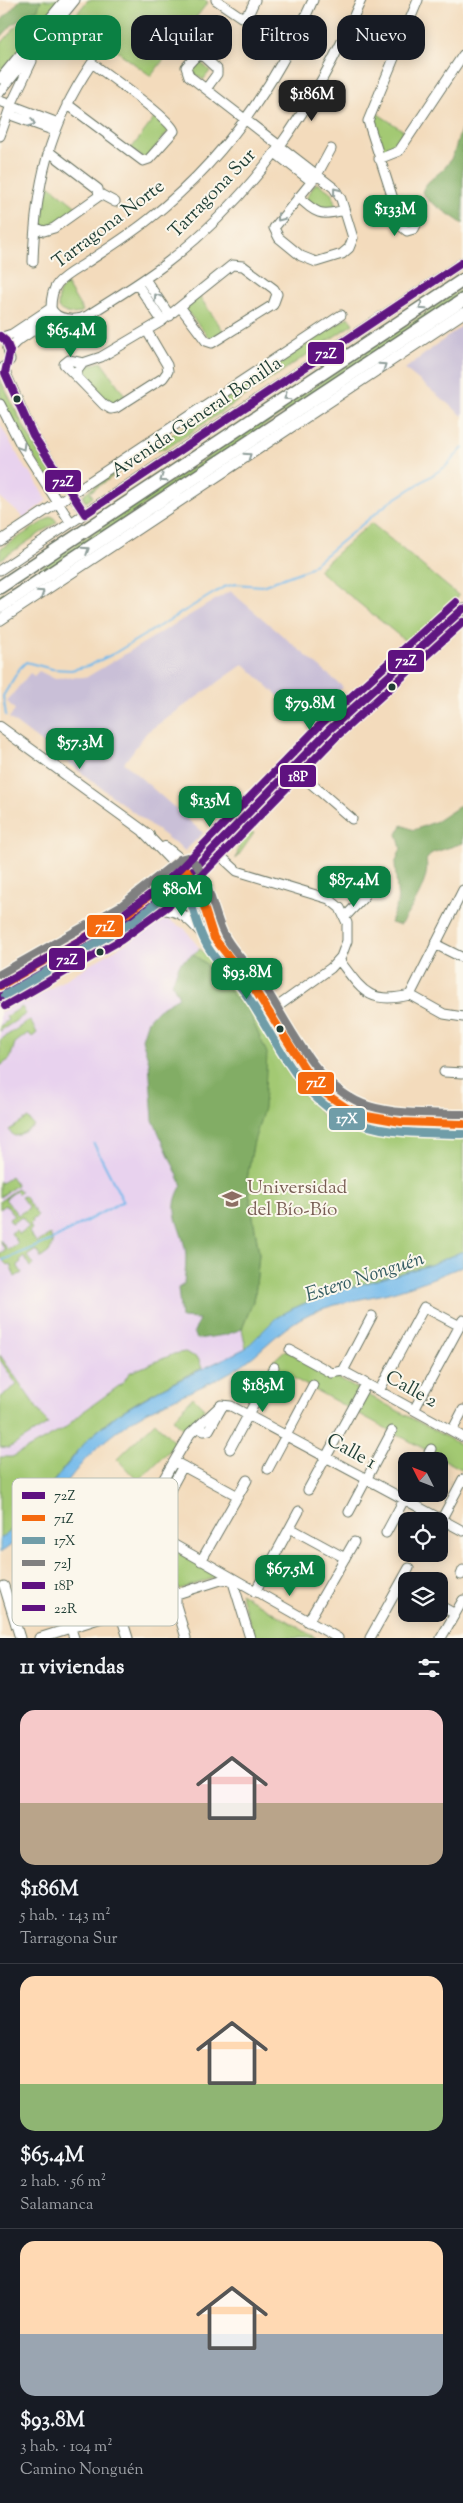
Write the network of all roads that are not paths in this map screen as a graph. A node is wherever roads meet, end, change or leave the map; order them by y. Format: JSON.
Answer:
{"nodes":[{"id":1,"x":65,"y":0,"type":"edge"},
{"id":2,"x":75,"y":0,"type":"edge"},
{"id":3,"x":216,"y":0,"type":"edge"},
{"id":4,"x":255,"y":0,"type":"edge"},
{"id":5,"x":312,"y":0,"type":"edge"},
{"id":6,"x":361,"y":0,"type":"edge"},
{"id":7,"x":418,"y":0,"type":"edge"},
{"id":8,"x":63,"y":15,"type":"edge"},
{"id":9,"x":463,"y":55,"type":"edge"},
{"id":10,"x":27,"y":60,"type":"edge"},
{"id":11,"x":34,"y":60,"type":"edge"},
{"id":12,"x":0,"y":79,"type":"edge"},
{"id":13,"x":206,"y":90,"type":"dead end"},
{"id":14,"x":0,"y":92,"type":"edge"},
{"id":15,"x":0,"y":101,"type":"edge"},
{"id":16,"x":67,"y":104,"type":"junction"},
{"id":17,"x":10,"y":109,"type":"junction"},
{"id":18,"x":246,"y":120,"type":"junction"},
{"id":19,"x":57,"y":127,"type":"junction"},
{"id":20,"x":0,"y":136,"type":"edge"},
{"id":21,"x":331,"y":149,"type":"dead end"},
{"id":22,"x":278,"y":150,"type":"junction"},
{"id":23,"x":48,"y":152,"type":"junction"},
{"id":24,"x":379,"y":160,"type":"junction"},
{"id":25,"x":314,"y":178,"type":"junction"},
{"id":26,"x":100,"y":194,"type":"junction"},
{"id":27,"x":298,"y":197,"type":"junction"},
{"id":28,"x":115,"y":202,"type":"dead end"},
{"id":29,"x":344,"y":210,"type":"junction"},
{"id":30,"x":398,"y":210,"type":"dead end"},
{"id":31,"x":36,"y":228,"type":"junction"},
{"id":32,"x":33,"y":262,"type":"dead end"},
{"id":33,"x":463,"y":262,"type":"edge"},
{"id":34,"x":463,"y":280,"type":"edge"},
{"id":35,"x":141,"y":282,"type":"junction"},
{"id":36,"x":463,"y":300,"type":"edge"},
{"id":37,"x":181,"y":308,"type":"junction"},
{"id":38,"x":53,"y":312,"type":"junction"},
{"id":39,"x":463,"y":313,"type":"edge"},
{"id":40,"x":341,"y":314,"type":"dead end"},
{"id":41,"x":170,"y":316,"type":"junction"},
{"id":42,"x":162,"y":322,"type":"junction"},
{"id":43,"x":147,"y":331,"type":"junction"},
{"id":44,"x":1,"y":337,"type":"edge"},
{"id":45,"x":10,"y":348,"type":"junction"},
{"id":46,"x":83,"y":363,"type":"junction"},
{"id":47,"x":2,"y":371,"type":"edge"},
{"id":48,"x":77,"y":376,"type":"junction"},
{"id":49,"x":0,"y":404,"type":"edge"},
{"id":50,"x":71,"y":493,"type":"junction"},
{"id":51,"x":58,"y":502,"type":"junction"},
{"id":52,"x":85,"y":514,"type":"junction"},
{"id":53,"x":71,"y":523,"type":"junction"},
{"id":54,"x":0,"y":541,"type":"edge"},
{"id":55,"x":0,"y":570,"type":"edge"},
{"id":56,"x":0,"y":587,"type":"edge"},
{"id":57,"x":0,"y":607,"type":"edge"},
{"id":58,"x":463,"y":609,"type":"edge"},
{"id":59,"x":0,"y":620,"type":"edge"},
{"id":60,"x":0,"y":727,"type":"edge"},
{"id":61,"x":292,"y":767,"type":"junction"},
{"id":62,"x":241,"y":818,"type":"junction"},
{"id":63,"x":352,"y":819,"type":"dead end"},
{"id":64,"x":213,"y":849,"type":"junction"},
{"id":65,"x":185,"y":871,"type":"junction"},
{"id":66,"x":463,"y":890,"type":"edge"},
{"id":67,"x":364,"y":896,"type":"dead end"},
{"id":68,"x":204,"y":906,"type":"junction"},
{"id":69,"x":155,"y":910,"type":"junction"},
{"id":70,"x":345,"y":917,"type":"junction"},
{"id":71,"x":133,"y":921,"type":"junction"},
{"id":72,"x":435,"y":944,"type":"junction"},
{"id":73,"x":463,"y":958,"type":"edge"},
{"id":74,"x":231,"y":960,"type":"junction"},
{"id":75,"x":339,"y":960,"type":"junction"},
{"id":76,"x":0,"y":986,"type":"edge"},
{"id":77,"x":410,"y":995,"type":"junction"},
{"id":78,"x":0,"y":997,"type":"edge"},
{"id":79,"x":270,"y":1012,"type":"junction"},
{"id":80,"x":463,"y":1017,"type":"edge"},
{"id":81,"x":444,"y":1072,"type":"dead end"},
{"id":82,"x":463,"y":1073,"type":"edge"},
{"id":83,"x":463,"y":1124,"type":"edge"},
{"id":84,"x":372,"y":1316,"type":"dead end"},
{"id":85,"x":461,"y":1323,"type":"edge"},
{"id":86,"x":290,"y":1350,"type":"dead end"},
{"id":87,"x":274,"y":1367,"type":"dead end"},
{"id":88,"x":343,"y":1371,"type":"junction"},
{"id":89,"x":366,"y":1384,"type":"junction"},
{"id":90,"x":313,"y":1385,"type":"dead end"},
{"id":91,"x":379,"y":1391,"type":"junction"},
{"id":92,"x":414,"y":1410,"type":"junction"},
{"id":93,"x":463,"y":1410,"type":"edge"},
{"id":94,"x":248,"y":1415,"type":"junction"},
{"id":95,"x":392,"y":1431,"type":"dead end"},
{"id":96,"x":452,"y":1431,"type":"junction"},
{"id":97,"x":286,"y":1435,"type":"junction"},
{"id":98,"x":463,"y":1437,"type":"edge"},
{"id":99,"x":230,"y":1449,"type":"dead end"},
{"id":100,"x":431,"y":1449,"type":"dead end"},
{"id":101,"x":429,"y":1452,"type":"edge"},
{"id":102,"x":326,"y":1457,"type":"junction"},
{"id":103,"x":268,"y":1469,"type":"dead end"},
{"id":104,"x":163,"y":1478,"type":"edge"},
{"id":105,"x":174,"y":1478,"type":"edge"},
{"id":106,"x":366,"y":1479,"type":"junction"},
{"id":107,"x":463,"y":1479,"type":"edge"},
{"id":108,"x":247,"y":1480,"type":"dead end"},
{"id":109,"x":308,"y":1490,"type":"dead end"},
{"id":110,"x":398,"y":1494,"type":"edge"},
{"id":111,"x":238,"y":1496,"type":"junction"},
{"id":112,"x":402,"y":1502,"type":"edge"},
{"id":113,"x":412,"y":1502,"type":"edge"},
{"id":114,"x":300,"y":1511,"type":"dead end"},
{"id":115,"x":349,"y":1512,"type":"dead end"},
{"id":116,"x":426,"y":1512,"type":"edge"},
{"id":117,"x":445,"y":1512,"type":"edge"},
{"id":118,"x":448,"y":1525,"type":"edge"},
{"id":119,"x":290,"y":1528,"type":"junction"},
{"id":120,"x":463,"y":1532,"type":"edge"},
{"id":121,"x":386,"y":1533,"type":"dead end"},
{"id":122,"x":354,"y":1542,"type":"dead end"},
{"id":123,"x":178,"y":1547,"type":"edge"},
{"id":124,"x":345,"y":1558,"type":"junction"},
{"id":125,"x":201,"y":1561,"type":"junction"},
{"id":126,"x":409,"y":1568,"type":"dead end"},
{"id":127,"x":216,"y":1570,"type":"junction"},
{"id":128,"x":408,"y":1572,"type":"edge"},
{"id":129,"x":232,"y":1580,"type":"junction"},
{"id":130,"x":216,"y":1582,"type":"junction"},
{"id":131,"x":4,"y":1586,"type":"dead end"},
{"id":132,"x":255,"y":1592,"type":"junction"},
{"id":133,"x":178,"y":1594,"type":"edge"},
{"id":134,"x":398,"y":1594,"type":"edge"},
{"id":135,"x":463,"y":1600,"type":"edge"},
{"id":136,"x":448,"y":1610,"type":"edge"},
{"id":137,"x":12,"y":1612,"type":"edge"},
{"id":138,"x":178,"y":1612,"type":"edge"},
{"id":139,"x":455,"y":1614,"type":"junction"},
{"id":140,"x":308,"y":1622,"type":"junction"},
{"id":141,"x":16,"y":1626,"type":"edge"},
{"id":142,"x":77,"y":1626,"type":"edge"},
{"id":143,"x":124,"y":1626,"type":"edge"},
{"id":144,"x":70,"y":1628,"type":"junction"},
{"id":145,"x":20,"y":1638,"type":"edge"},
{"id":146,"x":40,"y":1638,"type":"edge"},
{"id":147,"x":74,"y":1638,"type":"edge"},
{"id":148,"x":128,"y":1638,"type":"edge"},
{"id":149,"x":186,"y":1638,"type":"edge"},
{"id":150,"x":250,"y":1638,"type":"edge"},
{"id":151,"x":338,"y":1638,"type":"edge"},
{"id":152,"x":370,"y":1638,"type":"edge"},
{"id":153,"x":441,"y":1638,"type":"edge"}],
"edges":[{"from":1,"to":12,"type":"street"},
{"from":2,"to":8,"type":"street"},
{"from":3,"to":4,"type":"street"},
{"from":5,"to":18,"type":"street","name":"Tarragona Norte"},
{"from":6,"to":22,"type":"street","name":"Tarragona Sur"},
{"from":7,"to":24,"type":"street"},
{"from":9,"to":24,"type":"street"},
{"from":10,"to":14,"type":"street"},
{"from":11,"to":17,"type":"street"},
{"from":13,"to":18,"type":"street"},
{"from":15,"to":17,"type":"street"},
{"from":16,"to":16,"type":"street"},
{"from":16,"to":19,"type":"street"},
{"from":17,"to":19,"type":"street"},
{"from":17,"to":20,"type":"street"},
{"from":18,"to":22,"type":"street"},
{"from":18,"to":38,"type":"street","name":"Tarragona Norte"},
{"from":19,"to":23,"type":"street"},
{"from":21,"to":25,"type":"street"},
{"from":22,"to":25,"type":"street"},
{"from":22,"to":35,"type":"street","name":"Tarragona Sur"},
{"from":23,"to":26,"type":"street"},
{"from":23,"to":31,"type":"street"},
{"from":24,"to":30,"type":"street"},
{"from":25,"to":27,"type":"street"},
{"from":29,"to":25,"type":"street","one_way":true},
{"from":26,"to":28,"type":"street"},
{"from":26,"to":31,"type":"street"},
{"from":27,"to":29,"type":"street"},
{"from":27,"to":29,"type":"street","one_way":true},
{"from":31,"to":32,"type":"street"},
{"from":33,"to":52,"type":"street","name":"Avenida General Bonilla"},
{"from":34,"to":56,"type":"highway","one_way":true},
{"from":35,"to":38,"type":"street","name":"Tarragona Sur"},
{"from":41,"to":35,"type":"street","one_way":true},
{"from":35,"to":42,"type":"street"},
{"from":57,"to":36,"type":"highway","one_way":true},
{"from":37,"to":37,"type":"street"},
{"from":37,"to":41,"type":"street"},
{"from":38,"to":44,"type":"street"},
{"from":38,"to":45,"type":"street"},
{"from":59,"to":39,"type":"main road","one_way":true},
{"from":40,"to":50,"type":"street"},
{"from":41,"to":42,"type":"street"},
{"from":42,"to":43,"type":"street"},
{"from":43,"to":46,"type":"street"},
{"from":43,"to":48,"type":"street"},
{"from":44,"to":45,"type":"street"},
{"from":45,"to":47,"type":"street"},
{"from":46,"to":48,"type":"street"},
{"from":46,"to":48,"type":"street"},
{"from":47,"to":50,"type":"street"},
{"from":49,"to":51,"type":"street","one_way":true},
{"from":50,"to":51,"type":"street"},
{"from":50,"to":52,"type":"street"},
{"from":51,"to":53,"type":"street"},
{"from":51,"to":54,"type":"street"},
{"from":52,"to":53,"type":"street","name":"Avenida General Bonilla"},
{"from":53,"to":55,"type":"street","name":"Avenida General Bonilla"},
{"from":58,"to":61,"type":"main road"},
{"from":60,"to":65,"type":"main road"},
{"from":61,"to":62,"type":"main road"},
{"from":61,"to":63,"type":"street"},
{"from":62,"to":64,"type":"main road"},
{"from":62,"to":65,"type":"main road"},
{"from":64,"to":65,"type":"main road"},
{"from":64,"to":70,"type":"street"},
{"from":65,"to":68,"type":"main road"},
{"from":65,"to":71,"type":"main road"},
{"from":65,"to":76,"type":"main road"},
{"from":66,"to":72,"type":"street"},
{"from":67,"to":70,"type":"street"},
{"from":68,"to":69,"type":"main road"},
{"from":68,"to":74,"type":"main road"},
{"from":69,"to":71,"type":"main road"},
{"from":69,"to":74,"type":"main road"},
{"from":70,"to":75,"type":"street"},
{"from":71,"to":78,"type":"main road"},
{"from":72,"to":73,"type":"street"},
{"from":72,"to":77,"type":"street"},
{"from":74,"to":79,"type":"main road"},
{"from":75,"to":77,"type":"street"},
{"from":75,"to":79,"type":"street"},
{"from":77,"to":80,"type":"street"},
{"from":79,"to":83,"type":"main road"},
{"from":81,"to":82,"type":"street"},
{"from":84,"to":88,"type":"street"},
{"from":85,"to":91,"type":"street"},
{"from":85,"to":92,"type":"street"},
{"from":86,"to":88,"type":"street","name":"Calle 2"},
{"from":87,"to":94,"type":"street"},
{"from":88,"to":89,"type":"street","name":"Calle 2"},
{"from":89,"to":91,"type":"street","name":"Calle 2"},
{"from":89,"to":102,"type":"street"},
{"from":90,"to":97,"type":"street"},
{"from":91,"to":92,"type":"street","name":"Calle 2"},
{"from":92,"to":96,"type":"street","name":"Calle 2"},
{"from":93,"to":96,"type":"street"},
{"from":94,"to":97,"type":"street","name":"Calle 1"},
{"from":94,"to":99,"type":"street"},
{"from":94,"to":104,"type":"street","name":"Calle 1"},
{"from":95,"to":106,"type":"street"},
{"from":96,"to":98,"type":"street","name":"Calle 2"},
{"from":97,"to":102,"type":"street","name":"Calle 1"},
{"from":97,"to":103,"type":"street"},
{"from":100,"to":101,"type":"street"},
{"from":102,"to":106,"type":"street","name":"Calle 1"},
{"from":102,"to":109,"type":"street"},
{"from":105,"to":111,"type":"street"},
{"from":106,"to":110,"type":"street","name":"Calle 1"},
{"from":106,"to":115,"type":"street"},
{"from":107,"to":117,"type":"street"},
{"from":108,"to":111,"type":"street"},
{"from":111,"to":125,"type":"street"},
{"from":112,"to":121,"type":"street"},
{"from":113,"to":116,"type":"street","name":"Calle 1"},
{"from":114,"to":119,"type":"street"},
{"from":118,"to":120,"type":"street","name":"Calle 1"},
{"from":119,"to":124,"type":"street"},
{"from":119,"to":132,"type":"street"},
{"from":122,"to":124,"type":"street"},
{"from":123,"to":125,"type":"street"},
{"from":124,"to":140,"type":"street"},
{"from":125,"to":127,"type":"street"},
{"from":126,"to":128,"type":"street"},
{"from":127,"to":129,"type":"street"},
{"from":127,"to":130,"type":"street"},
{"from":129,"to":130,"type":"street"},
{"from":129,"to":132,"type":"street"},
{"from":129,"to":150,"type":"street"},
{"from":130,"to":133,"type":"street"},
{"from":131,"to":137,"type":"street"},
{"from":132,"to":140,"type":"street"},
{"from":134,"to":152,"type":"street"},
{"from":135,"to":139,"type":"street"},
{"from":136,"to":139,"type":"street"},
{"from":138,"to":149,"type":"street"},
{"from":139,"to":153,"type":"street"},
{"from":140,"to":151,"type":"street"},
{"from":141,"to":145,"type":"street"},
{"from":142,"to":144,"type":"street"},
{"from":143,"to":148,"type":"street"},
{"from":144,"to":146,"type":"street"},
{"from":144,"to":147,"type":"street"}]}
